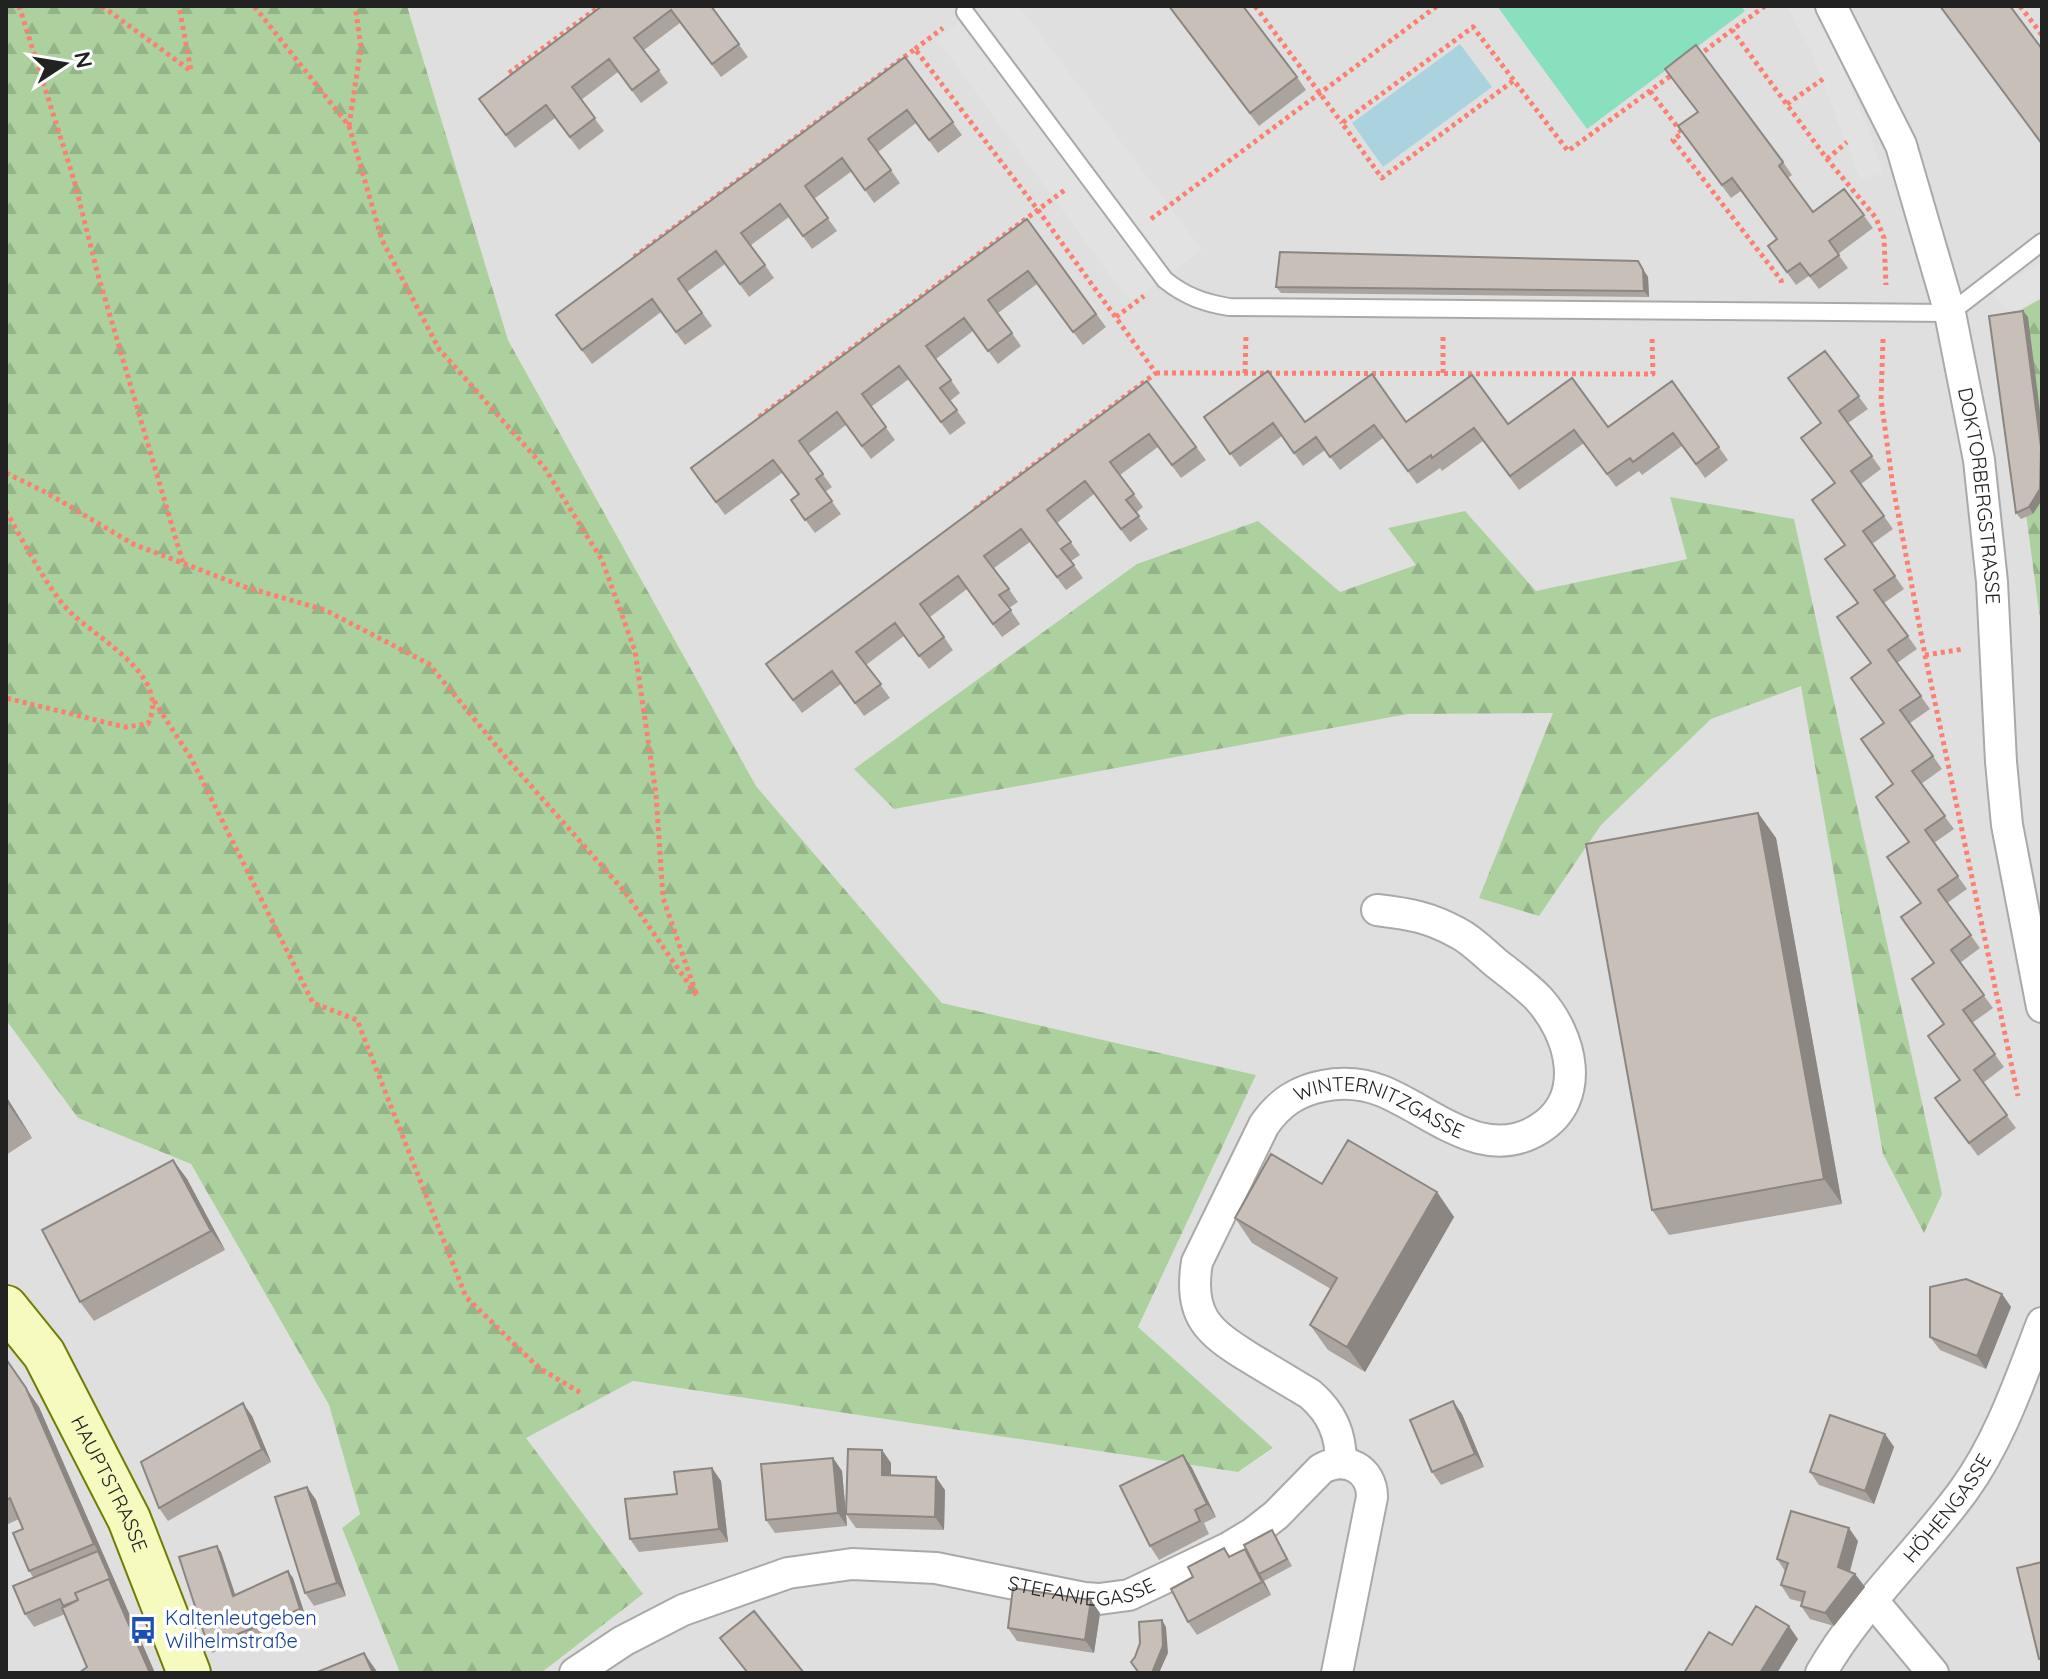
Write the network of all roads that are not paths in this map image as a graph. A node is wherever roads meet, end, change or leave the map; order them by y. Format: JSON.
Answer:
{"nodes":[{"id":1,"x":1831,"y":6,"type":"edge"},
{"id":2,"x":965,"y":12,"type":"road end"},
{"id":3,"x":2042,"y":242,"type":"edge"},
{"id":4,"x":1950,"y":313,"type":"junction"},
{"id":5,"x":1377,"y":910,"type":"dead end"},
{"id":6,"x":2042,"y":1007,"type":"edge"},
{"id":7,"x":6,"y":1307,"type":"edge"},
{"id":8,"x":2042,"y":1323,"type":"edge"},
{"id":9,"x":1341,"y":1463,"type":"junction"},
{"id":10,"x":1873,"y":1601,"type":"junction"},
{"id":11,"x":189,"y":1673,"type":"edge"},
{"id":12,"x":575,"y":1673,"type":"edge"},
{"id":13,"x":1337,"y":1673,"type":"edge"},
{"id":14,"x":1821,"y":1673,"type":"edge"},
{"id":15,"x":1933,"y":1673,"type":"edge"}],
"edges":[{"from":1,"to":4,"type":"street","name":"DOKTORBERGSTRASSE"},
{"from":2,"to":4,"type":"lane"},
{"from":3,"to":4,"type":"lane"},
{"from":4,"to":6,"type":"street","name":"DOKTORBERGSTRASSE"},
{"from":5,"to":9,"type":"street","name":"WINTERNITZGASSE"},
{"from":7,"to":11,"type":"main road","name":"HAUPTSTRASSE"},
{"from":8,"to":10,"type":"street","name":"HÖHENGASSE"},
{"from":9,"to":12,"type":"street","name":"STEFANIEGASSE"},
{"from":9,"to":13,"type":"street"},
{"from":10,"to":14,"type":"street","name":"HÖHENGASSE"},
{"from":10,"to":15,"type":"street"}]}
